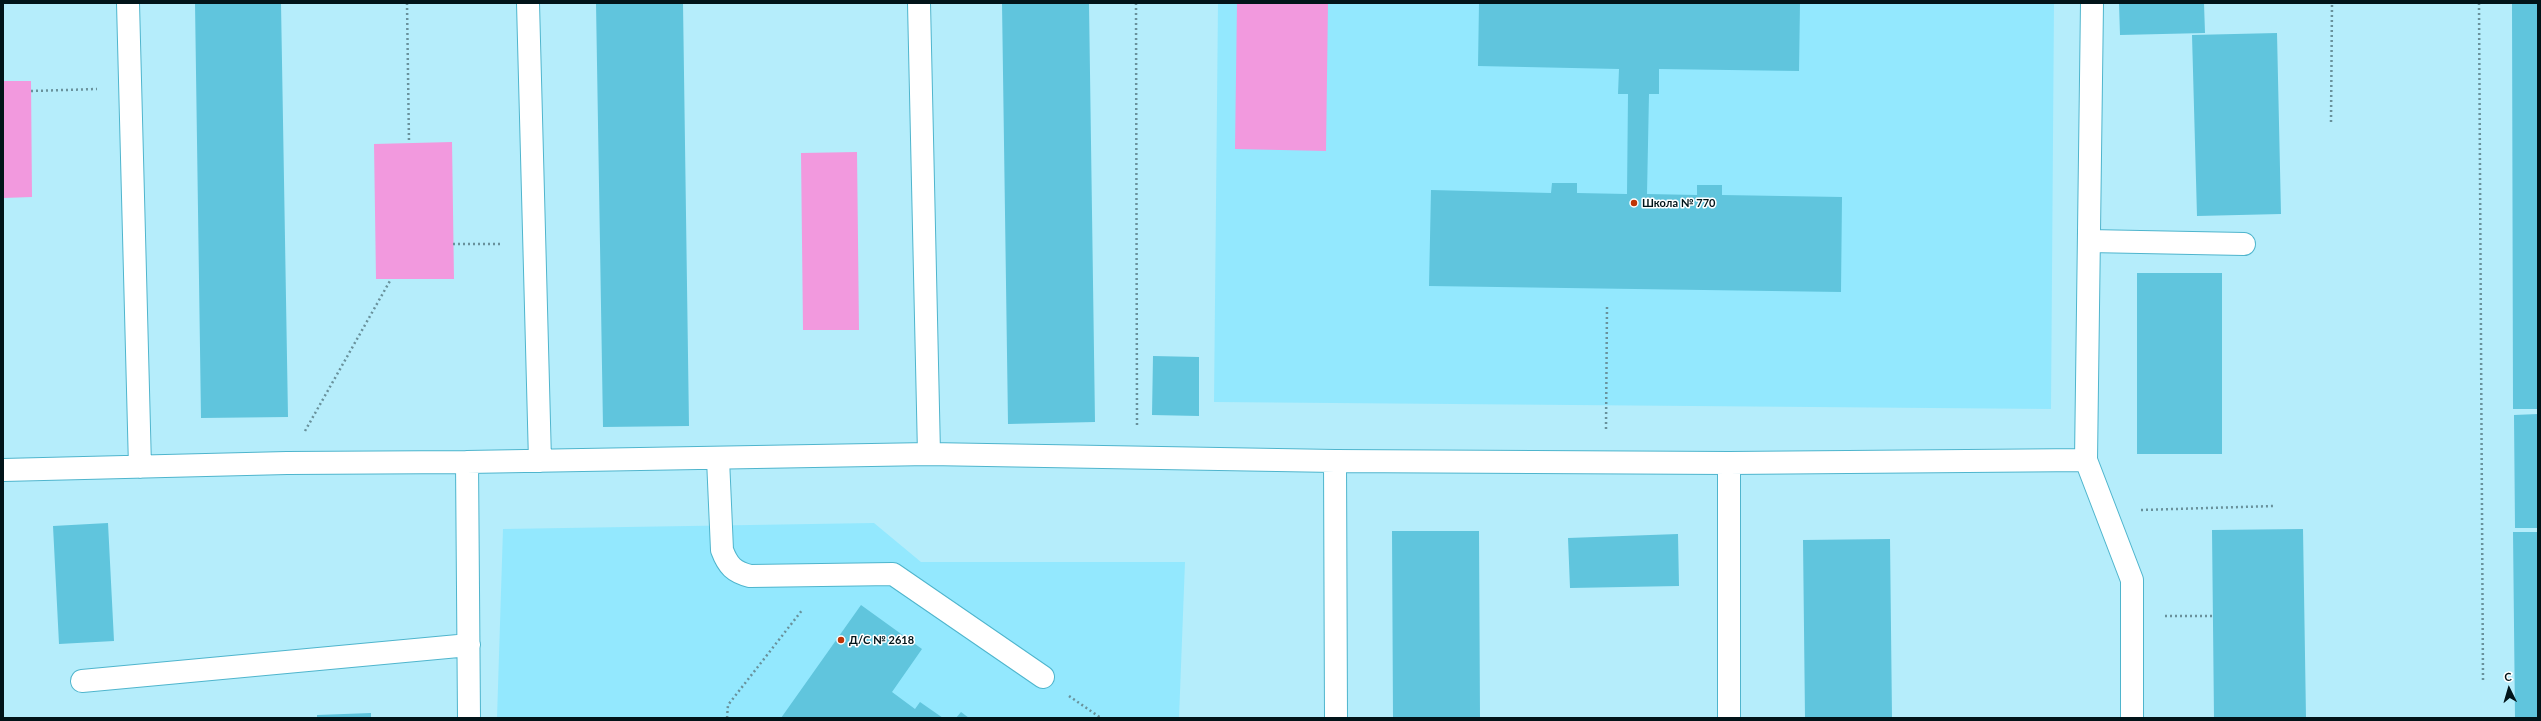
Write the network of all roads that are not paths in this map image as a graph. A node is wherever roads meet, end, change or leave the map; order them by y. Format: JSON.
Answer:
{"nodes":[{"id":1,"x":128,"y":3,"type":"edge"},
{"id":2,"x":528,"y":3,"type":"edge"},
{"id":3,"x":919,"y":3,"type":"edge"},
{"id":4,"x":2092,"y":3,"type":"edge"},
{"id":5,"x":2088,"y":242,"type":"junction"},
{"id":6,"x":2244,"y":244,"type":"dead end"},
{"id":7,"x":929,"y":454,"type":"junction"},
{"id":8,"x":718,"y":459,"type":"junction"},
{"id":9,"x":2086,"y":460,"type":"junction"},
{"id":10,"x":540,"y":461,"type":"junction"},
{"id":11,"x":1334,"y":461,"type":"junction"},
{"id":12,"x":468,"y":462,"type":"junction"},
{"id":13,"x":1729,"y":463,"type":"junction"},
{"id":14,"x":140,"y":467,"type":"junction"},
{"id":15,"x":3,"y":470,"type":"edge"},
{"id":16,"x":469,"y":645,"type":"junction"},
{"id":17,"x":1043,"y":677,"type":"road end"},
{"id":18,"x":82,"y":682,"type":"dead end"},
{"id":19,"x":469,"y":718,"type":"edge"},
{"id":20,"x":1336,"y":718,"type":"edge"},
{"id":21,"x":1729,"y":718,"type":"edge"},
{"id":22,"x":2132,"y":718,"type":"edge"}],
"edges":[{"from":1,"to":14,"type":"lane"},
{"from":2,"to":10,"type":"lane"},
{"from":3,"to":7,"type":"lane"},
{"from":4,"to":5,"type":"lane"},
{"from":5,"to":6,"type":"lane"},
{"from":5,"to":9,"type":"lane"},
{"from":7,"to":8,"type":"lane"},
{"from":7,"to":11,"type":"lane"},
{"from":8,"to":10,"type":"lane"},
{"from":8,"to":17,"type":"lane"},
{"from":9,"to":13,"type":"lane"},
{"from":9,"to":22,"type":"lane"},
{"from":10,"to":12,"type":"lane"},
{"from":11,"to":13,"type":"lane"},
{"from":11,"to":20,"type":"lane"},
{"from":12,"to":14,"type":"lane"},
{"from":12,"to":16,"type":"lane"},
{"from":13,"to":21,"type":"lane"},
{"from":14,"to":15,"type":"lane"},
{"from":16,"to":18,"type":"lane"},
{"from":16,"to":19,"type":"lane"}]}
